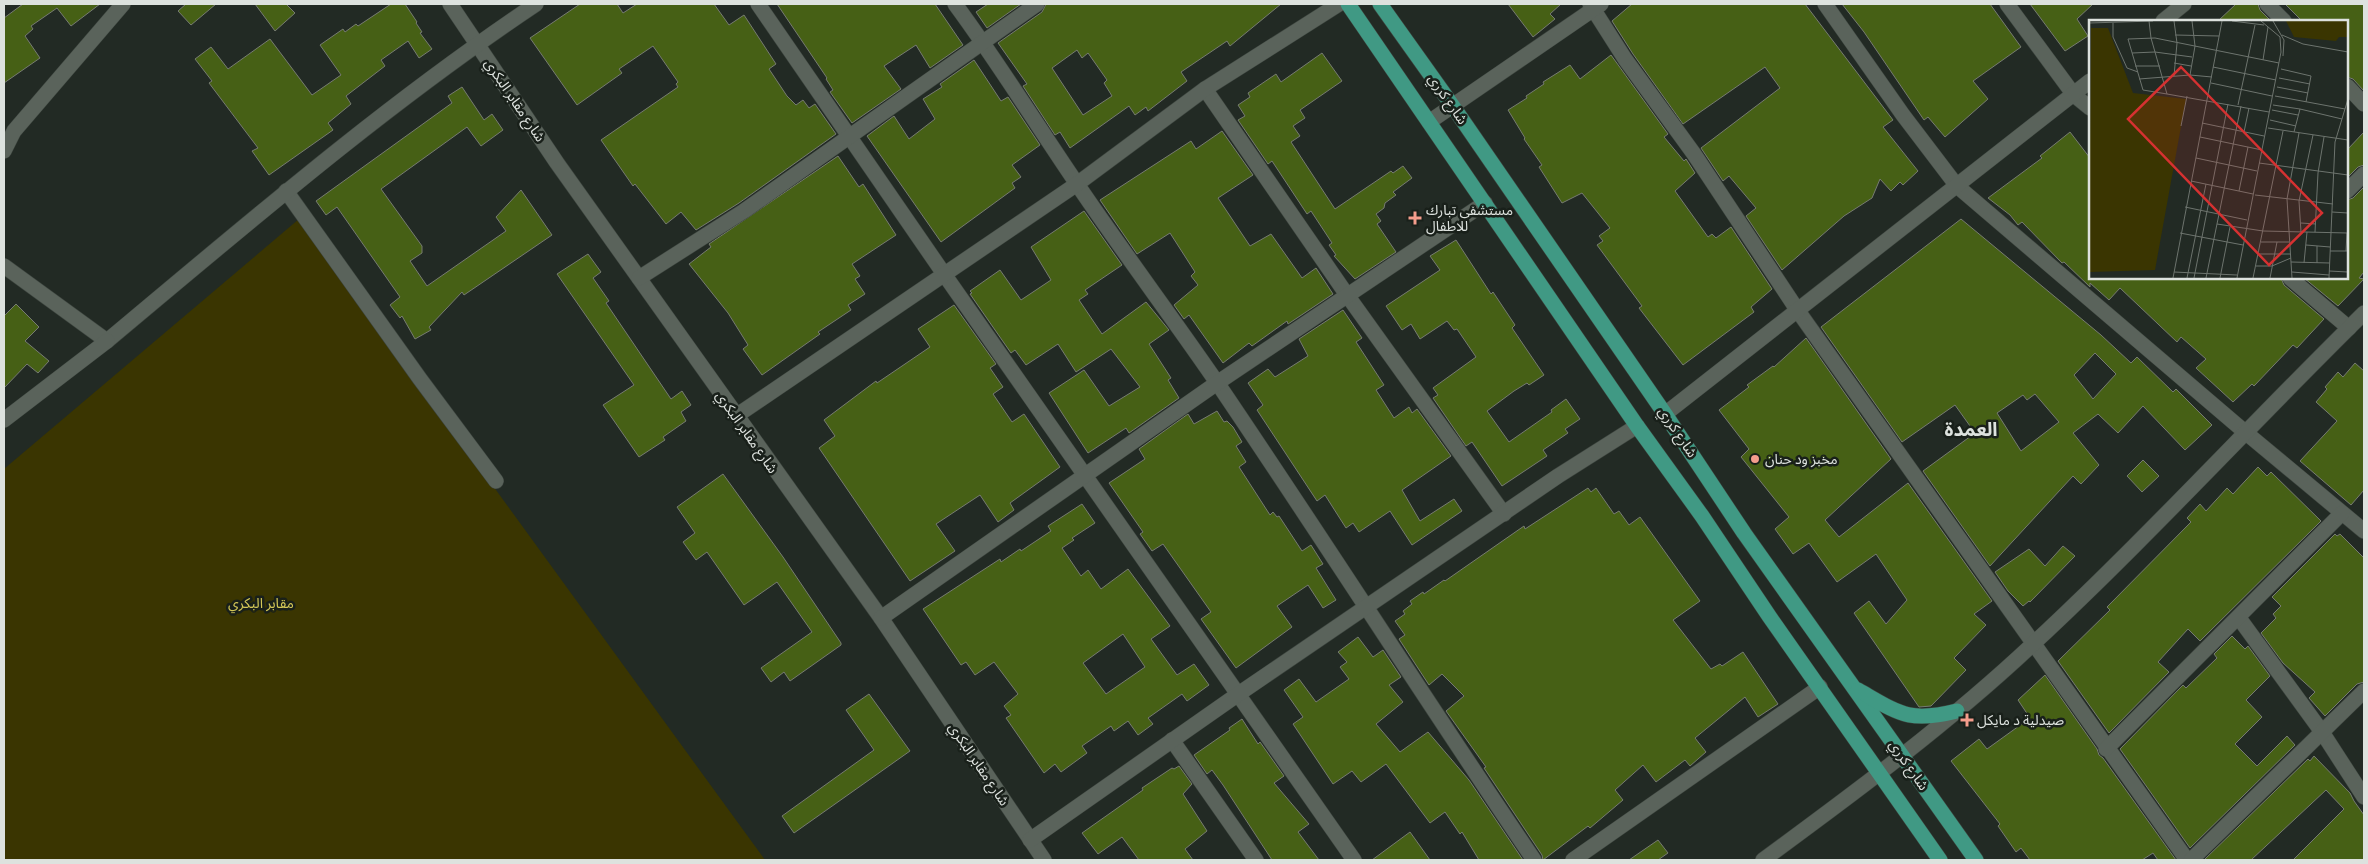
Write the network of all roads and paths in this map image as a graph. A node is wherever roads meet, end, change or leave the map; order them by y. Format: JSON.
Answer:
{"nodes":[{"id":1,"x":123,"y":4,"type":"edge"},
{"id":2,"x":450,"y":4,"type":"edge"},
{"id":3,"x":536,"y":4,"type":"edge"},
{"id":4,"x":758,"y":4,"type":"edge"},
{"id":5,"x":955,"y":4,"type":"edge"},
{"id":6,"x":1037,"y":4,"type":"edge"},
{"id":7,"x":1338,"y":4,"type":"edge"},
{"id":8,"x":1348,"y":4,"type":"edge"},
{"id":9,"x":1380,"y":4,"type":"edge"},
{"id":10,"x":1825,"y":4,"type":"edge"},
{"id":11,"x":2008,"y":4,"type":"edge"},
{"id":12,"x":2184,"y":4,"type":"edge"},
{"id":13,"x":2267,"y":4,"type":"edge"},
{"id":14,"x":1594,"y":5,"type":"edge"},
{"id":15,"x":2164,"y":20,"type":"edge"},
{"id":16,"x":2283,"y":20,"type":"edge"},
{"id":17,"x":984,"y":42,"type":"junction"},
{"id":18,"x":476,"y":44,"type":"junction"},
{"id":19,"x":2089,"y":82,"type":"edge"},
{"id":20,"x":2348,"y":87,"type":"edge"},
{"id":21,"x":1205,"y":89,"type":"junction"},
{"id":22,"x":2074,"y":95,"type":"junction"},
{"id":23,"x":2364,"y":104,"type":"edge"},
{"id":24,"x":1452,"y":105,"type":"junction"},
{"id":25,"x":2089,"y":107,"type":"edge"},
{"id":26,"x":1429,"y":122,"type":"junction"},
{"id":27,"x":9,"y":127,"type":"edge"},
{"id":28,"x":849,"y":138,"type":"junction"},
{"id":29,"x":4,"y":151,"type":"edge"},
{"id":30,"x":2364,"y":174,"type":"edge"},
{"id":31,"x":1077,"y":184,"type":"junction"},
{"id":32,"x":1957,"y":186,"type":"junction"},
{"id":33,"x":2348,"y":190,"type":"edge"},
{"id":34,"x":286,"y":191,"type":"junction"},
{"id":35,"x":1485,"y":203,"type":"junction"},
{"id":36,"x":4,"y":266,"type":"edge"},
{"id":37,"x":944,"y":274,"type":"junction"},
{"id":38,"x":639,"y":278,"type":"junction"},
{"id":39,"x":2291,"y":279,"type":"edge"},
{"id":40,"x":1347,"y":295,"type":"junction"},
{"id":41,"x":1798,"y":311,"type":"junction"},
{"id":42,"x":2364,"y":313,"type":"edge"},
{"id":43,"x":2349,"y":328,"type":"junction"},
{"id":44,"x":107,"y":340,"type":"junction"},
{"id":45,"x":1217,"y":383,"type":"junction"},
{"id":46,"x":1666,"y":414,"type":"junction"},
{"id":47,"x":736,"y":416,"type":"junction"},
{"id":48,"x":4,"y":420,"type":"edge"},
{"id":49,"x":1637,"y":426,"type":"junction"},
{"id":50,"x":2245,"y":432,"type":"junction"},
{"id":51,"x":1085,"y":475,"type":"junction"},
{"id":52,"x":496,"y":481,"type":"dead end"},
{"id":53,"x":2342,"y":513,"type":"junction"},
{"id":54,"x":1504,"y":514,"type":"junction"},
{"id":55,"x":2364,"y":531,"type":"edge"},
{"id":56,"x":1771,"y":572,"type":"junction"},
{"id":57,"x":1750,"y":587,"type":"junction"},
{"id":58,"x":1367,"y":608,"type":"junction"},
{"id":59,"x":881,"y":618,"type":"junction"},
{"id":60,"x":2239,"y":618,"type":"junction"},
{"id":61,"x":2034,"y":643,"type":"junction"},
{"id":62,"x":1820,"y":687,"type":"junction"},
{"id":63,"x":1854,"y":688,"type":"junction"},
{"id":64,"x":2364,"y":690,"type":"edge"},
{"id":65,"x":1237,"y":695,"type":"junction"},
{"id":66,"x":1958,"y":711,"type":"junction"},
{"id":67,"x":2322,"y":732,"type":"junction"},
{"id":68,"x":1172,"y":740,"type":"junction"},
{"id":69,"x":2106,"y":749,"type":"junction"},
{"id":70,"x":1903,"y":756,"type":"junction"},
{"id":71,"x":1879,"y":775,"type":"junction"},
{"id":72,"x":2364,"y":797,"type":"edge"},
{"id":73,"x":1030,"y":840,"type":"junction"},
{"id":74,"x":1044,"y":860,"type":"edge"},
{"id":75,"x":1256,"y":860,"type":"edge"},
{"id":76,"x":1354,"y":860,"type":"edge"},
{"id":77,"x":1534,"y":860,"type":"edge"},
{"id":78,"x":1572,"y":860,"type":"edge"},
{"id":79,"x":1763,"y":860,"type":"edge"},
{"id":80,"x":1940,"y":860,"type":"edge"},
{"id":81,"x":1976,"y":860,"type":"edge"},
{"id":82,"x":2187,"y":860,"type":"edge"},
{"id":83,"x":2191,"y":860,"type":"edge"}],
"edges":[{"from":1,"to":27,"type":"street"},
{"from":2,"to":18,"type":"street","name":"شارع مقابر البكري"},
{"from":3,"to":18,"type":"street"},
{"from":4,"to":28,"type":"street"},
{"from":5,"to":17,"type":"street"},
{"from":6,"to":17,"type":"street"},
{"from":7,"to":21,"type":"street"},
{"from":8,"to":26,"type":"main road","name":"شارع كرري"},
{"from":9,"to":24,"type":"main road","name":"شارع كرري"},
{"from":10,"to":32,"type":"street"},
{"from":11,"to":22,"type":"street"},
{"from":12,"to":15,"type":"street"},
{"from":13,"to":16,"type":"street"},
{"from":14,"to":24,"type":"street"},
{"from":14,"to":41,"type":"street"},
{"from":17,"to":28,"type":"street"},
{"from":17,"to":31,"type":"street"},
{"from":18,"to":34,"type":"street"},
{"from":18,"to":38,"type":"street","name":"شارع مقابر البكري"},
{"from":19,"to":22,"type":"street"},
{"from":20,"to":23,"type":"street"},
{"from":21,"to":31,"type":"street"},
{"from":21,"to":40,"type":"street"},
{"from":22,"to":25,"type":"street"},
{"from":22,"to":32,"type":"street"},
{"from":24,"to":26,"type":"street"},
{"from":24,"to":46,"type":"main road","name":"شارع كرري"},
{"from":26,"to":35,"type":"main road","name":"شارع كرري"},
{"from":27,"to":29,"type":"street"},
{"from":28,"to":37,"type":"street"},
{"from":28,"to":38,"type":"street"},
{"from":30,"to":33,"type":"street"},
{"from":31,"to":37,"type":"street"},
{"from":31,"to":45,"type":"street"},
{"from":32,"to":41,"type":"street"},
{"from":32,"to":50,"type":"street"},
{"from":34,"to":44,"type":"street"},
{"from":34,"to":52,"type":"street"},
{"from":35,"to":40,"type":"street"},
{"from":35,"to":49,"type":"main road","name":"شارع كرري"},
{"from":36,"to":44,"type":"street"},
{"from":37,"to":47,"type":"street"},
{"from":37,"to":51,"type":"street"},
{"from":38,"to":47,"type":"street","name":"شارع مقابر البكري"},
{"from":39,"to":43,"type":"street"},
{"from":40,"to":45,"type":"street"},
{"from":40,"to":54,"type":"street"},
{"from":41,"to":46,"type":"street"},
{"from":41,"to":61,"type":"street"},
{"from":42,"to":43,"type":"street"},
{"from":43,"to":50,"type":"street"},
{"from":44,"to":48,"type":"street"},
{"from":45,"to":51,"type":"street"},
{"from":45,"to":58,"type":"street"},
{"from":46,"to":56,"type":"main road","name":"شارع كرري"},
{"from":47,"to":59,"type":"street","name":"شارع مقابر البكري"},
{"from":49,"to":54,"type":"street"},
{"from":49,"to":57,"type":"main road","name":"شارع كرري"},
{"from":50,"to":53,"type":"street"},
{"from":50,"to":61,"type":"street"},
{"from":51,"to":59,"type":"street"},
{"from":51,"to":65,"type":"street"},
{"from":53,"to":55,"type":"street"},
{"from":53,"to":60,"type":"street"},
{"from":54,"to":58,"type":"street"},
{"from":56,"to":57,"type":"main road"},
{"from":56,"to":63,"type":"main road","name":"شارع كرري"},
{"from":57,"to":62,"type":"main road","name":"شارع كرري"},
{"from":58,"to":65,"type":"street"},
{"from":58,"to":77,"type":"street"},
{"from":59,"to":73,"type":"street","name":"شارع مقابر البكري"},
{"from":60,"to":67,"type":"street"},
{"from":60,"to":69,"type":"street"},
{"from":61,"to":66,"type":"street"},
{"from":61,"to":69,"type":"street"},
{"from":62,"to":71,"type":"main road","name":"شارع كرري"},
{"from":62,"to":78,"type":"street"},
{"from":63,"to":66,"type":"main road"},
{"from":63,"to":70,"type":"main road","name":"شارع كرري"},
{"from":64,"to":67,"type":"street"},
{"from":65,"to":68,"type":"street"},
{"from":65,"to":76,"type":"street"},
{"from":66,"to":70,"type":"street"},
{"from":67,"to":72,"type":"street"},
{"from":67,"to":83,"type":"street"},
{"from":68,"to":73,"type":"street"},
{"from":68,"to":75,"type":"street"},
{"from":69,"to":82,"type":"street"},
{"from":70,"to":71,"type":"street"},
{"from":70,"to":81,"type":"main road","name":"شارع كرري"},
{"from":71,"to":79,"type":"street"},
{"from":71,"to":80,"type":"main road","name":"شارع كرري"},
{"from":73,"to":74,"type":"street","name":"شارع مقابر البكري"}]}
